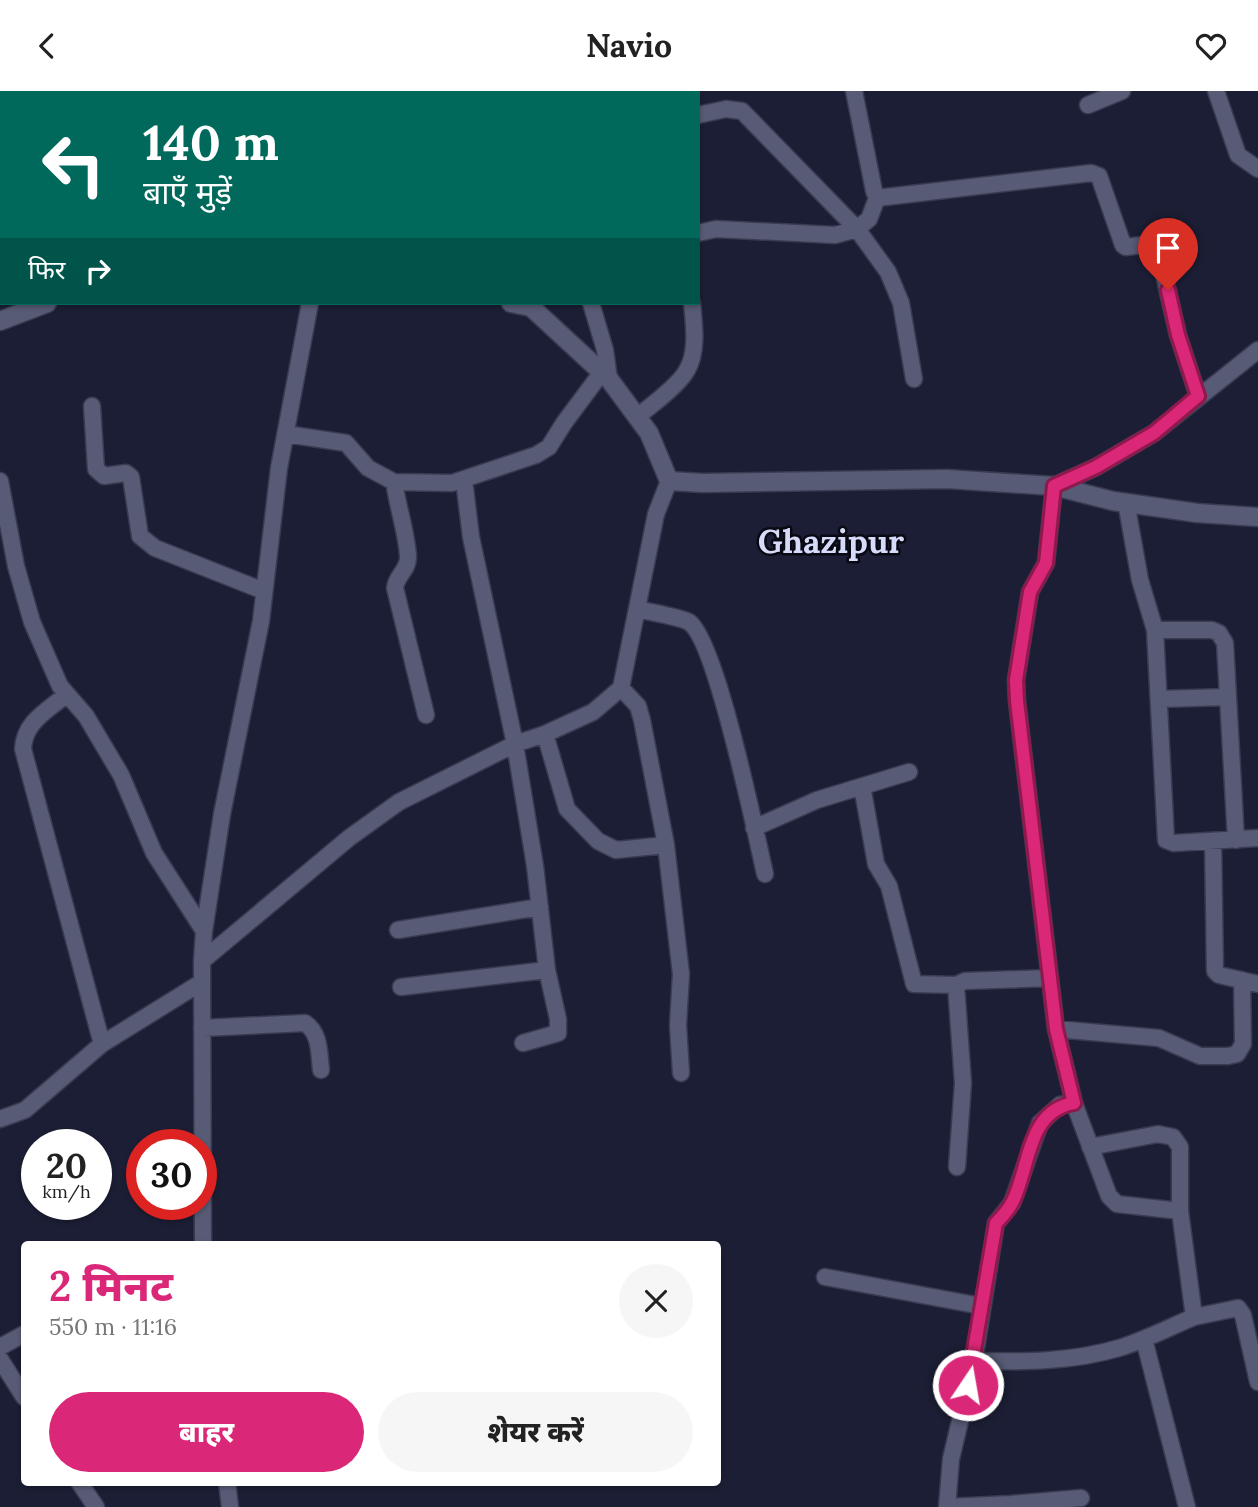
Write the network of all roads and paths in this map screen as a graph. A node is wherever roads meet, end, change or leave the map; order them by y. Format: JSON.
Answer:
{"nodes":[{"id":1,"x":854,"y":91,"type":"edge"},
{"id":2,"x":1122,"y":91,"type":"edge"},
{"id":3,"x":1216,"y":91,"type":"edge"},
{"id":4,"x":1088,"y":105,"type":"dead end"},
{"id":5,"x":700,"y":115,"type":"edge"},
{"id":6,"x":1258,"y":169,"type":"edge"},
{"id":7,"x":877,"y":198,"type":"junction"},
{"id":8,"x":857,"y":229,"type":"junction"},
{"id":9,"x":700,"y":233,"type":"edge"},
{"id":10,"x":42,"y":305,"type":"edge"},
{"id":11,"x":310,"y":305,"type":"edge"},
{"id":12,"x":521,"y":305,"type":"edge"},
{"id":13,"x":592,"y":305,"type":"edge"},
{"id":14,"x":692,"y":305,"type":"edge"},
{"id":15,"x":0,"y":321,"type":"edge"},
{"id":16,"x":1258,"y":350,"type":"edge"},
{"id":17,"x":606,"y":375,"type":"junction"},
{"id":18,"x":914,"y":379,"type":"dead end"},
{"id":19,"x":1198,"y":396,"type":"junction"},
{"id":20,"x":92,"y":406,"type":"dead end"},
{"id":21,"x":638,"y":416,"type":"junction"},
{"id":22,"x":286,"y":434,"type":"junction"},
{"id":23,"x":464,"y":480,"type":"junction"},
{"id":24,"x":0,"y":481,"type":"edge"},
{"id":25,"x":669,"y":481,"type":"junction"},
{"id":26,"x":394,"y":482,"type":"junction"},
{"id":27,"x":1054,"y":486,"type":"junction"},
{"id":28,"x":1125,"y":502,"type":"junction"},
{"id":29,"x":1258,"y":517,"type":"edge"},
{"id":30,"x":264,"y":591,"type":"junction"},
{"id":31,"x":637,"y":609,"type":"junction"},
{"id":32,"x":1155,"y":630,"type":"junction"},
{"id":33,"x":621,"y":688,"type":"junction"},
{"id":34,"x":67,"y":694,"type":"junction"},
{"id":35,"x":1228,"y":697,"type":"junction"},
{"id":36,"x":1158,"y":699,"type":"junction"},
{"id":37,"x":426,"y":715,"type":"dead end"},
{"id":38,"x":545,"y":734,"type":"junction"},
{"id":39,"x":515,"y":744,"type":"junction"},
{"id":40,"x":909,"y":772,"type":"dead end"},
{"id":41,"x":862,"y":786,"type":"junction"},
{"id":42,"x":754,"y":828,"type":"junction"},
{"id":43,"x":1258,"y":838,"type":"edge"},
{"id":44,"x":1236,"y":839,"type":"junction"},
{"id":45,"x":1213,"y":841,"type":"junction"},
{"id":46,"x":666,"y":845,"type":"junction"},
{"id":47,"x":765,"y":874,"type":"dead end"},
{"id":48,"x":540,"y":907,"type":"junction"},
{"id":49,"x":398,"y":930,"type":"dead end"},
{"id":50,"x":204,"y":931,"type":"junction"},
{"id":51,"x":202,"y":961,"type":"junction"},
{"id":52,"x":547,"y":970,"type":"junction"},
{"id":53,"x":1050,"y":978,"type":"junction"},
{"id":54,"x":202,"y":982,"type":"junction"},
{"id":55,"x":1250,"y":982,"type":"edge"},
{"id":56,"x":956,"y":985,"type":"junction"},
{"id":57,"x":401,"y":987,"type":"dead end"},
{"id":58,"x":202,"y":1028,"type":"junction"},
{"id":59,"x":1056,"y":1029,"type":"junction"},
{"id":60,"x":523,"y":1043,"type":"dead end"},
{"id":61,"x":102,"y":1044,"type":"junction"},
{"id":62,"x":321,"y":1070,"type":"dead end"},
{"id":63,"x":681,"y":1073,"type":"dead end"},
{"id":64,"x":1074,"y":1103,"type":"junction"},
{"id":65,"x":0,"y":1119,"type":"edge"},
{"id":66,"x":1090,"y":1147,"type":"junction"},
{"id":67,"x":957,"y":1167,"type":"dead end"},
{"id":68,"x":1180,"y":1211,"type":"junction"},
{"id":69,"x":203,"y":1241,"type":"edge"},
{"id":70,"x":825,"y":1277,"type":"dead end"},
{"id":71,"x":981,"y":1306,"type":"junction"},
{"id":72,"x":1258,"y":1307,"type":"edge"},
{"id":73,"x":1238,"y":1308,"type":"junction"},
{"id":74,"x":1194,"y":1317,"type":"junction"},
{"id":75,"x":21,"y":1336,"type":"edge"},
{"id":76,"x":1144,"y":1339,"type":"junction"},
{"id":77,"x":0,"y":1347,"type":"edge"},
{"id":78,"x":0,"y":1359,"type":"edge"},
{"id":79,"x":974,"y":1361,"type":"junction"},
{"id":80,"x":1258,"y":1382,"type":"edge"},
{"id":81,"x":21,"y":1392,"type":"edge"},
{"id":82,"x":82,"y":1486,"type":"edge"},
{"id":83,"x":227,"y":1486,"type":"edge"},
{"id":84,"x":1081,"y":1498,"type":"dead end"},
{"id":85,"x":96,"y":1507,"type":"edge"},
{"id":86,"x":230,"y":1507,"type":"edge"},
{"id":87,"x":947,"y":1507,"type":"edge"},
{"id":88,"x":1187,"y":1507,"type":"edge"}],
"edges":[{"from":1,"to":7,"type":"street"},
{"from":2,"to":4,"type":"street"},
{"from":3,"to":6,"type":"street"},
{"from":5,"to":8,"type":"street"},
{"from":7,"to":8,"type":"street"},
{"from":7,"to":19,"type":"street"},
{"from":8,"to":9,"type":"street"},
{"from":8,"to":18,"type":"street"},
{"from":10,"to":15,"type":"street"},
{"from":11,"to":22,"type":"street"},
{"from":12,"to":17,"type":"street"},
{"from":13,"to":17,"type":"street"},
{"from":14,"to":21,"type":"street"},
{"from":16,"to":19,"type":"street"},
{"from":17,"to":21,"type":"street"},
{"from":17,"to":23,"type":"street"},
{"from":19,"to":27,"type":"street"},
{"from":20,"to":30,"type":"street"},
{"from":21,"to":25,"type":"street"},
{"from":22,"to":26,"type":"street"},
{"from":22,"to":30,"type":"street"},
{"from":23,"to":26,"type":"street"},
{"from":23,"to":39,"type":"street"},
{"from":24,"to":34,"type":"street"},
{"from":25,"to":27,"type":"street"},
{"from":25,"to":31,"type":"street"},
{"from":26,"to":37,"type":"street"},
{"from":27,"to":28,"type":"street"},
{"from":27,"to":53,"type":"street"},
{"from":28,"to":29,"type":"street"},
{"from":28,"to":32,"type":"street"},
{"from":30,"to":50,"type":"street"},
{"from":31,"to":33,"type":"street"},
{"from":31,"to":42,"type":"street"},
{"from":32,"to":35,"type":"street"},
{"from":32,"to":36,"type":"street"},
{"from":33,"to":38,"type":"street"},
{"from":33,"to":46,"type":"street"},
{"from":34,"to":50,"type":"street"},
{"from":34,"to":61,"type":"street"},
{"from":35,"to":36,"type":"street"},
{"from":35,"to":44,"type":"street"},
{"from":36,"to":45,"type":"street"},
{"from":38,"to":39,"type":"street"},
{"from":38,"to":46,"type":"street"},
{"from":39,"to":48,"type":"street"},
{"from":39,"to":51,"type":"street"},
{"from":40,"to":41,"type":"street"},
{"from":41,"to":42,"type":"street"},
{"from":41,"to":56,"type":"street"},
{"from":42,"to":47,"type":"street"},
{"from":43,"to":44,"type":"street"},
{"from":44,"to":45,"type":"street"},
{"from":45,"to":55,"type":"street"},
{"from":46,"to":63,"type":"street"},
{"from":48,"to":49,"type":"street"},
{"from":48,"to":52,"type":"street"},
{"from":50,"to":51,"type":"street"},
{"from":51,"to":54,"type":"street"},
{"from":52,"to":57,"type":"street"},
{"from":52,"to":60,"type":"street"},
{"from":53,"to":56,"type":"street"},
{"from":53,"to":59,"type":"street"},
{"from":54,"to":58,"type":"street"},
{"from":54,"to":61,"type":"street"},
{"from":55,"to":59,"type":"street"},
{"from":56,"to":67,"type":"street"},
{"from":58,"to":62,"type":"street"},
{"from":58,"to":69,"type":"street"},
{"from":59,"to":64,"type":"street"},
{"from":61,"to":65,"type":"street"},
{"from":64,"to":66,"type":"street"},
{"from":64,"to":71,"type":"street"},
{"from":66,"to":68,"type":"street"},
{"from":66,"to":68,"type":"street"},
{"from":68,"to":74,"type":"street"},
{"from":70,"to":71,"type":"street"},
{"from":71,"to":79,"type":"street"},
{"from":72,"to":73,"type":"street"},
{"from":73,"to":74,"type":"street"},
{"from":73,"to":80,"type":"street"},
{"from":74,"to":76,"type":"street"},
{"from":75,"to":77,"type":"street"},
{"from":76,"to":79,"type":"street"},
{"from":76,"to":88,"type":"street"},
{"from":78,"to":81,"type":"street"},
{"from":79,"to":87,"type":"street"},
{"from":82,"to":85,"type":"street"},
{"from":83,"to":86,"type":"street"},
{"from":84,"to":87,"type":"street"}]}
